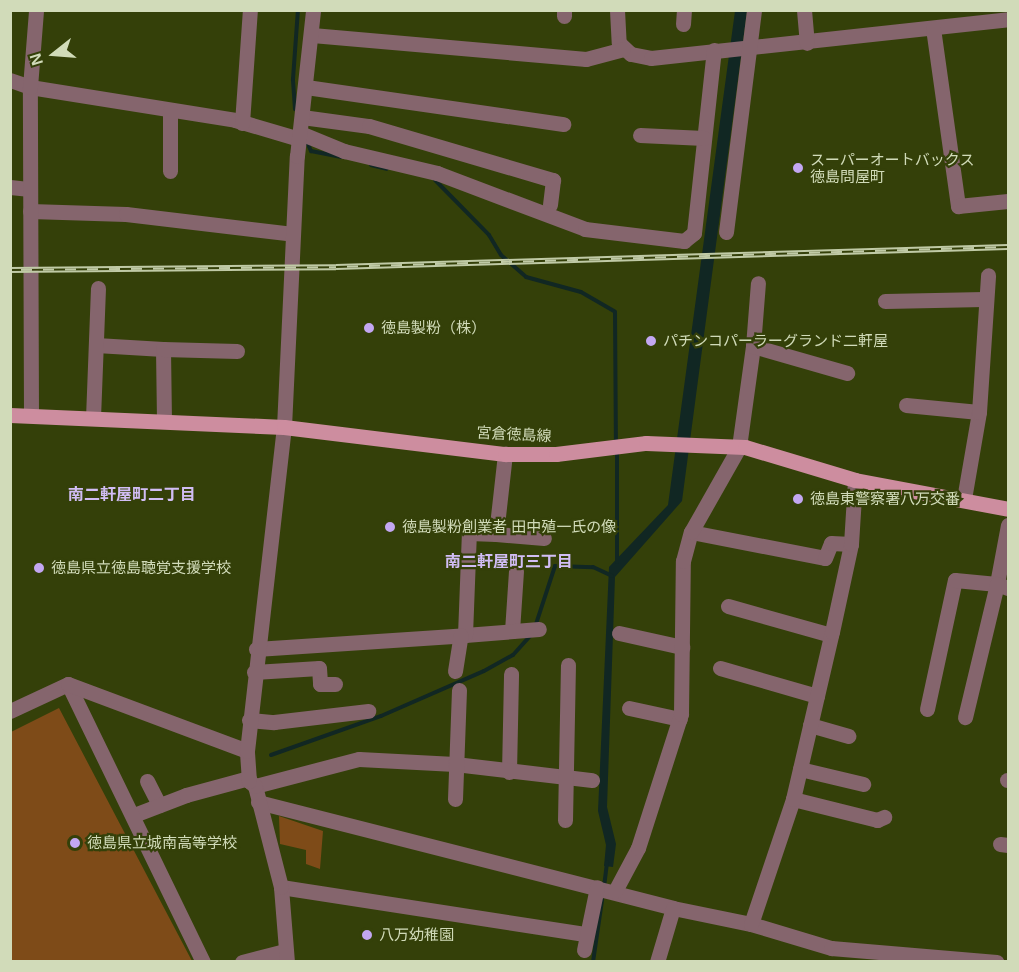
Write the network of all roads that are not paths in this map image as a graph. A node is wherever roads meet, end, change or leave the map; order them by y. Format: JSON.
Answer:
{"nodes":[{"id":1,"x":36,"y":10,"type":"edge"},
{"id":2,"x":250,"y":10,"type":"edge"},
{"id":3,"x":313,"y":10,"type":"edge"},
{"id":4,"x":617,"y":10,"type":"edge"},
{"id":5,"x":754,"y":10,"type":"edge"},
{"id":6,"x":804,"y":10,"type":"edge"},
{"id":7,"x":1008,"y":19,"type":"edge"},
{"id":8,"x":933,"y":28,"type":"junction"},
{"id":9,"x":312,"y":35,"type":"junction"},
{"id":10,"x":807,"y":43,"type":"junction"},
{"id":11,"x":750,"y":46,"type":"junction"},
{"id":12,"x":623,"y":49,"type":"junction"},
{"id":13,"x":714,"y":50,"type":"junction"},
{"id":14,"x":10,"y":80,"type":"edge"},
{"id":15,"x":30,"y":87,"type":"junction"},
{"id":16,"x":306,"y":87,"type":"junction"},
{"id":17,"x":170,"y":110,"type":"junction"},
{"id":18,"x":302,"y":117,"type":"junction"},
{"id":19,"x":242,"y":123,"type":"junction"},
{"id":20,"x":563,"y":124,"type":"dead end"},
{"id":21,"x":640,"y":135,"type":"dead end"},
{"id":22,"x":299,"y":136,"type":"junction"},
{"id":23,"x":704,"y":138,"type":"junction"},
{"id":24,"x":170,"y":171,"type":"dead end"},
{"id":25,"x":10,"y":187,"type":"edge"},
{"id":26,"x":30,"y":189,"type":"junction"},
{"id":27,"x":1008,"y":201,"type":"edge"},
{"id":28,"x":550,"y":205,"type":"dead end"},
{"id":29,"x":30,"y":211,"type":"junction"},
{"id":30,"x":726,"y":232,"type":"dead end"},
{"id":31,"x":293,"y":234,"type":"junction"},
{"id":32,"x":988,"y":274,"type":"dead end"},
{"id":33,"x":758,"y":283,"type":"dead end"},
{"id":34,"x":98,"y":288,"type":"dead end"},
{"id":35,"x":984,"y":299,"type":"junction"},
{"id":36,"x":885,"y":302,"type":"dead end"},
{"id":37,"x":96,"y":345,"type":"junction"},
{"id":38,"x":753,"y":346,"type":"junction"},
{"id":39,"x":163,"y":349,"type":"junction"},
{"id":40,"x":237,"y":351,"type":"dead end"},
{"id":41,"x":847,"y":373,"type":"dead end"},
{"id":42,"x":906,"y":405,"type":"dead end"},
{"id":43,"x":978,"y":412,"type":"junction"},
{"id":44,"x":10,"y":415,"type":"edge"},
{"id":45,"x":31,"y":415,"type":"junction"},
{"id":46,"x":93,"y":418,"type":"junction"},
{"id":47,"x":164,"y":421,"type":"junction"},
{"id":48,"x":284,"y":427,"type":"junction"},
{"id":49,"x":739,"y":447,"type":"junction"},
{"id":50,"x":505,"y":454,"type":"junction"},
{"id":51,"x":855,"y":480,"type":"junction"},
{"id":52,"x":964,"y":499,"type":"junction"},
{"id":53,"x":1008,"y":508,"type":"edge"},
{"id":54,"x":1008,"y":525,"type":"edge"},
{"id":55,"x":692,"y":532,"type":"junction"},
{"id":56,"x":496,"y":534,"type":"junction"},
{"id":57,"x":544,"y":538,"type":"dead end"},
{"id":58,"x":851,"y":544,"type":"junction"},
{"id":59,"x":516,"y":571,"type":"dead end"},
{"id":60,"x":1003,"y":586,"type":"edge"},
{"id":61,"x":728,"y":606,"type":"dead end"},
{"id":62,"x":539,"y":629,"type":"dead end"},
{"id":63,"x":512,"y":631,"type":"junction"},
{"id":64,"x":619,"y":633,"type":"dead end"},
{"id":65,"x":831,"y":634,"type":"junction"},
{"id":66,"x":463,"y":635,"type":"junction"},
{"id":67,"x":320,"y":645,"type":"junction"},
{"id":68,"x":682,"y":647,"type":"junction"},
{"id":69,"x":256,"y":649,"type":"junction"},
{"id":70,"x":568,"y":665,"type":"dead end"},
{"id":71,"x":319,"y":668,"type":"junction"},
{"id":72,"x":720,"y":668,"type":"dead end"},
{"id":73,"x":455,"y":671,"type":"dead end"},
{"id":74,"x":254,"y":672,"type":"junction"},
{"id":75,"x":511,"y":674,"type":"dead end"},
{"id":76,"x":68,"y":684,"type":"junction"},
{"id":77,"x":335,"y":684,"type":"dead end"},
{"id":78,"x":459,"y":690,"type":"dead end"},
{"id":79,"x":817,"y":696,"type":"junction"},
{"id":80,"x":629,"y":708,"type":"dead end"},
{"id":81,"x":927,"y":709,"type":"dead end"},
{"id":82,"x":10,"y":711,"type":"edge"},
{"id":83,"x":368,"y":711,"type":"dead end"},
{"id":84,"x":965,"y":717,"type":"dead end"},
{"id":85,"x":680,"y":719,"type":"junction"},
{"id":86,"x":249,"y":720,"type":"junction"},
{"id":87,"x":810,"y":725,"type":"junction"},
{"id":88,"x":848,"y":736,"type":"dead end"},
{"id":89,"x":247,"y":751,"type":"junction"},
{"id":90,"x":455,"y":764,"type":"junction"},
{"id":91,"x":800,"y":769,"type":"junction"},
{"id":92,"x":508,"y":772,"type":"junction"},
{"id":93,"x":566,"y":777,"type":"junction"},
{"id":94,"x":592,"y":780,"type":"dead end"},
{"id":95,"x":147,"y":782,"type":"dead end"},
{"id":96,"x":863,"y":784,"type":"dead end"},
{"id":97,"x":254,"y":789,"type":"junction"},
{"id":98,"x":455,"y":799,"type":"dead end"},
{"id":99,"x":793,"y":799,"type":"junction"},
{"id":100,"x":159,"y":806,"type":"junction"},
{"id":101,"x":134,"y":815,"type":"junction"},
{"id":102,"x":884,"y":817,"type":"dead end"},
{"id":103,"x":565,"y":820,"type":"dead end"},
{"id":104,"x":281,"y":887,"type":"junction"},
{"id":105,"x":597,"y":887,"type":"junction"},
{"id":106,"x":615,"y":891,"type":"junction"},
{"id":107,"x":673,"y":908,"type":"junction"},
{"id":108,"x":751,"y":924,"type":"junction"},
{"id":109,"x":586,"y":934,"type":"junction"},
{"id":110,"x":584,"y":950,"type":"dead end"},
{"id":111,"x":829,"y":955,"type":"edge"},
{"id":112,"x":286,"y":956,"type":"edge"},
{"id":113,"x":918,"y":958,"type":"edge"},
{"id":114,"x":989,"y":961,"type":"edge"},
{"id":115,"x":203,"y":962,"type":"edge"},
{"id":116,"x":242,"y":962,"type":"edge"},
{"id":117,"x":657,"y":962,"type":"edge"},
{"id":118,"x":996,"y":962,"type":"edge"}],
"edges":[{"from":1,"to":15,"type":"street"},
{"from":2,"to":19,"type":"street"},
{"from":3,"to":9,"type":"street"},
{"from":4,"to":12,"type":"street"},
{"from":5,"to":11,"type":"street"},
{"from":6,"to":10,"type":"street"},
{"from":7,"to":8,"type":"street"},
{"from":8,"to":10,"type":"street"},
{"from":8,"to":27,"type":"street"},
{"from":9,"to":12,"type":"street"},
{"from":9,"to":16,"type":"street"},
{"from":10,"to":11,"type":"street"},
{"from":11,"to":13,"type":"street"},
{"from":11,"to":30,"type":"street"},
{"from":12,"to":13,"type":"street"},
{"from":13,"to":23,"type":"street"},
{"from":14,"to":15,"type":"street"},
{"from":15,"to":17,"type":"street"},
{"from":15,"to":26,"type":"street"},
{"from":16,"to":18,"type":"street"},
{"from":16,"to":20,"type":"street"},
{"from":17,"to":19,"type":"street"},
{"from":17,"to":24,"type":"street"},
{"from":18,"to":22,"type":"street"},
{"from":18,"to":28,"type":"street"},
{"from":19,"to":22,"type":"street"},
{"from":21,"to":23,"type":"street"},
{"from":22,"to":23,"type":"street"},
{"from":22,"to":31,"type":"street"},
{"from":25,"to":26,"type":"street"},
{"from":26,"to":29,"type":"street"},
{"from":29,"to":31,"type":"street"},
{"from":29,"to":45,"type":"street"},
{"from":31,"to":48,"type":"street"},
{"from":32,"to":35,"type":"street"},
{"from":33,"to":38,"type":"street"},
{"from":34,"to":37,"type":"street"},
{"from":35,"to":36,"type":"street"},
{"from":35,"to":43,"type":"street"},
{"from":37,"to":39,"type":"street"},
{"from":37,"to":46,"type":"street"},
{"from":38,"to":41,"type":"street"},
{"from":38,"to":49,"type":"street"},
{"from":39,"to":40,"type":"street"},
{"from":39,"to":47,"type":"street"},
{"from":42,"to":43,"type":"street"},
{"from":43,"to":52,"type":"street"},
{"from":44,"to":45,"type":"main road","name":"宮倉徳島線"},
{"from":45,"to":46,"type":"main road","name":"宮倉徳島線"},
{"from":46,"to":47,"type":"main road","name":"宮倉徳島線"},
{"from":47,"to":48,"type":"main road","name":"宮倉徳島線"},
{"from":48,"to":50,"type":"main road","name":"宮倉徳島線"},
{"from":48,"to":69,"type":"street"},
{"from":49,"to":50,"type":"main road","name":"宮倉徳島線"},
{"from":49,"to":51,"type":"main road","name":"宮倉徳島線"},
{"from":49,"to":55,"type":"street"},
{"from":50,"to":56,"type":"street"},
{"from":51,"to":52,"type":"main road","name":"宮倉徳島線"},
{"from":51,"to":58,"type":"street"},
{"from":52,"to":53,"type":"main road","name":"宮倉徳島線"},
{"from":54,"to":60,"type":"street"},
{"from":55,"to":58,"type":"street"},
{"from":55,"to":68,"type":"street"},
{"from":56,"to":57,"type":"street"},
{"from":56,"to":66,"type":"street"},
{"from":58,"to":65,"type":"street"},
{"from":59,"to":63,"type":"street"},
{"from":60,"to":81,"type":"street"},
{"from":60,"to":84,"type":"street"},
{"from":61,"to":65,"type":"street"},
{"from":62,"to":63,"type":"street"},
{"from":63,"to":66,"type":"street"},
{"from":64,"to":68,"type":"street"},
{"from":65,"to":79,"type":"street"},
{"from":66,"to":67,"type":"street"},
{"from":66,"to":73,"type":"street"},
{"from":67,"to":69,"type":"street"},
{"from":67,"to":71,"type":"street"},
{"from":68,"to":85,"type":"street"},
{"from":69,"to":74,"type":"street"},
{"from":70,"to":93,"type":"street"},
{"from":71,"to":74,"type":"street"},
{"from":71,"to":77,"type":"street"},
{"from":72,"to":79,"type":"street"},
{"from":74,"to":86,"type":"street"},
{"from":75,"to":92,"type":"street"},
{"from":76,"to":82,"type":"street"},
{"from":76,"to":89,"type":"street"},
{"from":76,"to":101,"type":"street"},
{"from":78,"to":90,"type":"street"},
{"from":79,"to":87,"type":"street"},
{"from":80,"to":85,"type":"street"},
{"from":83,"to":86,"type":"street"},
{"from":85,"to":106,"type":"street"},
{"from":86,"to":89,"type":"street"},
{"from":87,"to":88,"type":"street"},
{"from":87,"to":91,"type":"street"},
{"from":89,"to":97,"type":"street"},
{"from":90,"to":92,"type":"street"},
{"from":90,"to":97,"type":"street"},
{"from":90,"to":98,"type":"street"},
{"from":91,"to":96,"type":"street"},
{"from":91,"to":99,"type":"street"},
{"from":92,"to":93,"type":"street"},
{"from":93,"to":94,"type":"street"},
{"from":93,"to":103,"type":"street"},
{"from":95,"to":100,"type":"street"},
{"from":97,"to":100,"type":"street"},
{"from":97,"to":104,"type":"street"},
{"from":97,"to":105,"type":"street"},
{"from":99,"to":102,"type":"street"},
{"from":99,"to":108,"type":"street"},
{"from":100,"to":101,"type":"street"},
{"from":101,"to":115,"type":"street"},
{"from":104,"to":109,"type":"street"},
{"from":104,"to":112,"type":"street"},
{"from":105,"to":106,"type":"street"},
{"from":105,"to":109,"type":"street"},
{"from":106,"to":107,"type":"street"},
{"from":107,"to":108,"type":"street"},
{"from":107,"to":117,"type":"street"},
{"from":108,"to":111,"type":"street"},
{"from":109,"to":110,"type":"street"},
{"from":111,"to":113,"type":"street"},
{"from":112,"to":116,"type":"street"},
{"from":113,"to":114,"type":"street"},
{"from":114,"to":118,"type":"street"}]}
